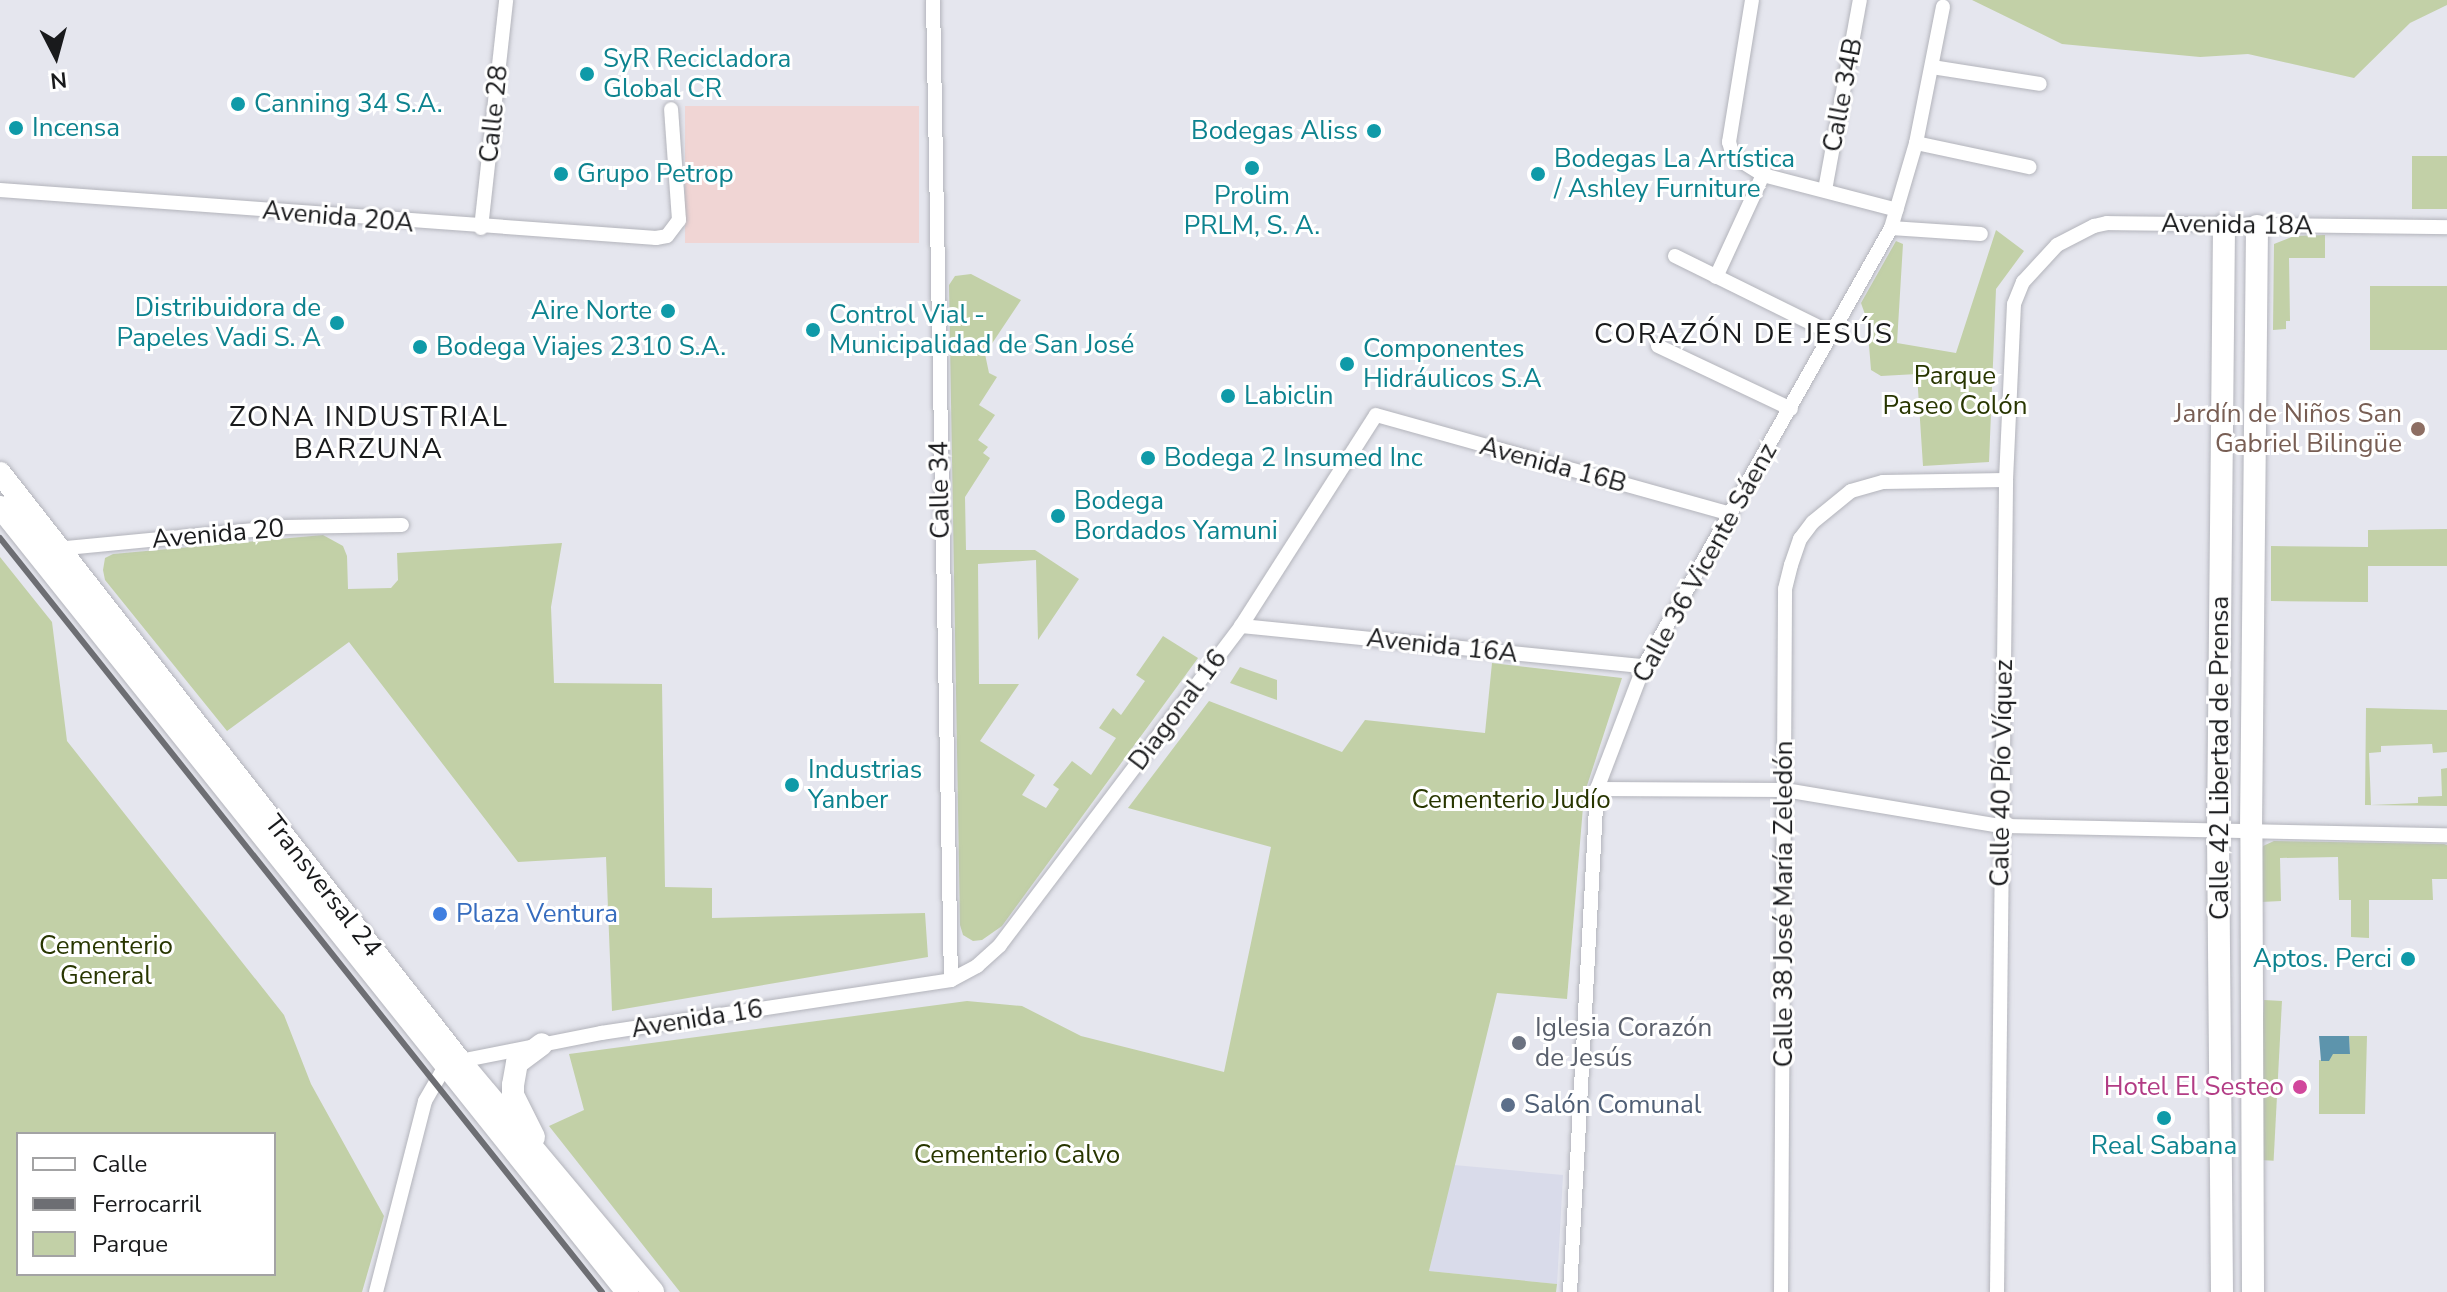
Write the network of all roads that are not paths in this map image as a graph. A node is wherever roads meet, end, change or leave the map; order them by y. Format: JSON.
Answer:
{"nodes":[{"id":1,"x":506,"y":0,"type":"edge"},
{"id":2,"x":933,"y":0,"type":"edge"},
{"id":3,"x":1752,"y":0,"type":"edge"},
{"id":4,"x":1860,"y":0,"type":"edge"},
{"id":5,"x":1943,"y":7,"type":"dead end"},
{"id":6,"x":1932,"y":67,"type":"junction"},
{"id":7,"x":2040,"y":84,"type":"dead end"},
{"id":8,"x":671,"y":109,"type":"dead end"},
{"id":9,"x":1916,"y":143,"type":"junction"},
{"id":10,"x":2029,"y":167,"type":"dead end"},
{"id":11,"x":1763,"y":175,"type":"junction"},
{"id":12,"x":0,"y":190,"type":"edge"},
{"id":13,"x":1825,"y":190,"type":"junction"},
{"id":14,"x":1897,"y":210,"type":"junction"},
{"id":15,"x":2224,"y":225,"type":"junction"},
{"id":16,"x":2257,"y":226,"type":"junction"},
{"id":17,"x":2447,"y":227,"type":"edge"},
{"id":18,"x":481,"y":228,"type":"junction"},
{"id":19,"x":1891,"y":228,"type":"junction"},
{"id":20,"x":1981,"y":234,"type":"dead end"},
{"id":21,"x":1675,"y":256,"type":"dead end"},
{"id":22,"x":2039,"y":261,"type":"joint"},
{"id":23,"x":1716,"y":277,"type":"junction"},
{"id":24,"x":1831,"y":333,"type":"junction"},
{"id":25,"x":1658,"y":346,"type":"dead end"},
{"id":26,"x":1791,"y":409,"type":"junction"},
{"id":27,"x":1376,"y":415,"type":"joint"},
{"id":28,"x":0,"y":473,"type":"edge"},
{"id":29,"x":2006,"y":480,"type":"junction"},
{"id":30,"x":0,"y":507,"type":"edge"},
{"id":31,"x":1731,"y":514,"type":"junction"},
{"id":32,"x":402,"y":525,"type":"dead end"},
{"id":33,"x":59,"y":548,"type":"junction"},
{"id":34,"x":35,"y":550,"type":"junction"},
{"id":35,"x":1241,"y":626,"type":"junction"},
{"id":36,"x":1644,"y":666,"type":"junction"},
{"id":37,"x":1597,"y":789,"type":"junction"},
{"id":38,"x":1785,"y":790,"type":"junction"},
{"id":39,"x":2001,"y":826,"type":"junction"},
{"id":40,"x":2218,"y":830,"type":"junction"},
{"id":41,"x":2251,"y":830,"type":"junction"},
{"id":42,"x":2447,"y":835,"type":"edge"},
{"id":43,"x":951,"y":980,"type":"junction"},
{"id":44,"x":542,"y":1044,"type":"junction"},
{"id":45,"x":452,"y":1065,"type":"junction"},
{"id":46,"x":545,"y":1160,"type":"junction"},
{"id":47,"x":376,"y":1292,"type":"edge"},
{"id":48,"x":627,"y":1292,"type":"edge"},
{"id":49,"x":653,"y":1292,"type":"edge"},
{"id":50,"x":1570,"y":1292,"type":"edge"},
{"id":51,"x":1781,"y":1292,"type":"edge"},
{"id":52,"x":1997,"y":1292,"type":"edge"},
{"id":53,"x":2222,"y":1292,"type":"edge"},
{"id":54,"x":2253,"y":1292,"type":"edge"}],
"edges":[{"from":1,"to":18,"type":"street","name":"Calle 28"},
{"from":2,"to":43,"type":"street","name":"Calle 34"},
{"from":3,"to":11,"type":"street"},
{"from":4,"to":13,"type":"street","name":"Calle 34B"},
{"from":5,"to":6,"type":"street","name":"Calle 36 Vicente Sáenz"},
{"from":6,"to":7,"type":"street"},
{"from":6,"to":9,"type":"street","name":"Calle 36 Vicente Sáenz"},
{"from":8,"to":18,"type":"street","name":"Avenida 20A"},
{"from":9,"to":10,"type":"street"},
{"from":9,"to":14,"type":"street","name":"Calle 36 Vicente Sáenz"},
{"from":11,"to":13,"type":"street"},
{"from":11,"to":23,"type":"street"},
{"from":12,"to":18,"type":"street","name":"Avenida 20A"},
{"from":13,"to":14,"type":"street"},
{"from":14,"to":19,"type":"street","name":"Calle 36 Vicente Sáenz"},
{"from":15,"to":16,"type":"street","name":"Avenida 18A"},
{"from":15,"to":22,"type":"street","name":"Avenida 18A"},
{"from":15,"to":40,"type":"main road","name":"Calle 42 Libertad de Prensa"},
{"from":16,"to":17,"type":"street","name":"Avenida 18A"},
{"from":16,"to":41,"type":"main road","name":"Calle 42 Libertad de Prensa"},
{"from":19,"to":20,"type":"street"},
{"from":19,"to":24,"type":"street","name":"Calle 36 Vicente Sáenz"},
{"from":21,"to":23,"type":"street"},
{"from":22,"to":29,"type":"street","name":"Calle 40 Pío Víquez"},
{"from":23,"to":24,"type":"street"},
{"from":24,"to":26,"type":"street","name":"Calle 36 Vicente Sáenz"},
{"from":25,"to":26,"type":"street"},
{"from":26,"to":31,"type":"street","name":"Calle 36 Vicente Sáenz"},
{"from":27,"to":31,"type":"street","name":"Avenida 16B"},
{"from":27,"to":35,"type":"street","name":"Diagonal 16"},
{"from":28,"to":33,"type":"main road","name":"Transversal 24"},
{"from":29,"to":38,"type":"street","name":"Calle 38 José María Zeledón"},
{"from":29,"to":39,"type":"street","name":"Calle 40 Pío Víquez"},
{"from":30,"to":34,"type":"main road","name":"Transversal 24"},
{"from":31,"to":36,"type":"street","name":"Calle 36 Vicente Sáenz"},
{"from":32,"to":33,"type":"street","name":"Avenida 20"},
{"from":33,"to":34,"type":"street","name":"Avenida 20"},
{"from":33,"to":45,"type":"main road","name":"Transversal 24"},
{"from":34,"to":45,"type":"main road","name":"Transversal 24"},
{"from":35,"to":36,"type":"street","name":"Avenida 16A"},
{"from":35,"to":43,"type":"street","name":"Diagonal 16"},
{"from":36,"to":37,"type":"street","name":"Calle 36 Vicente Sáenz"},
{"from":37,"to":38,"type":"street"},
{"from":37,"to":50,"type":"street","name":"Calle 36 Vicente Sáenz"},
{"from":38,"to":39,"type":"street"},
{"from":38,"to":51,"type":"street","name":"Calle 38 José María Zeledón"},
{"from":39,"to":40,"type":"street"},
{"from":39,"to":52,"type":"street","name":"Calle 40 Pío Víquez"},
{"from":40,"to":41,"type":"street"},
{"from":40,"to":53,"type":"main road","name":"Calle 42 Libertad de Prensa"},
{"from":41,"to":42,"type":"street"},
{"from":41,"to":54,"type":"main road","name":"Calle 42 Libertad de Prensa"},
{"from":43,"to":44,"type":"street","name":"Avenida 16"},
{"from":44,"to":45,"type":"street","name":"Avenida 16"},
{"from":44,"to":46,"type":"main road"},
{"from":45,"to":46,"type":"main road","name":"Transversal 24"},
{"from":45,"to":47,"type":"street"},
{"from":45,"to":48,"type":"main road","name":"Transversal 24"},
{"from":46,"to":49,"type":"main road","name":"Transversal 24"}]}
